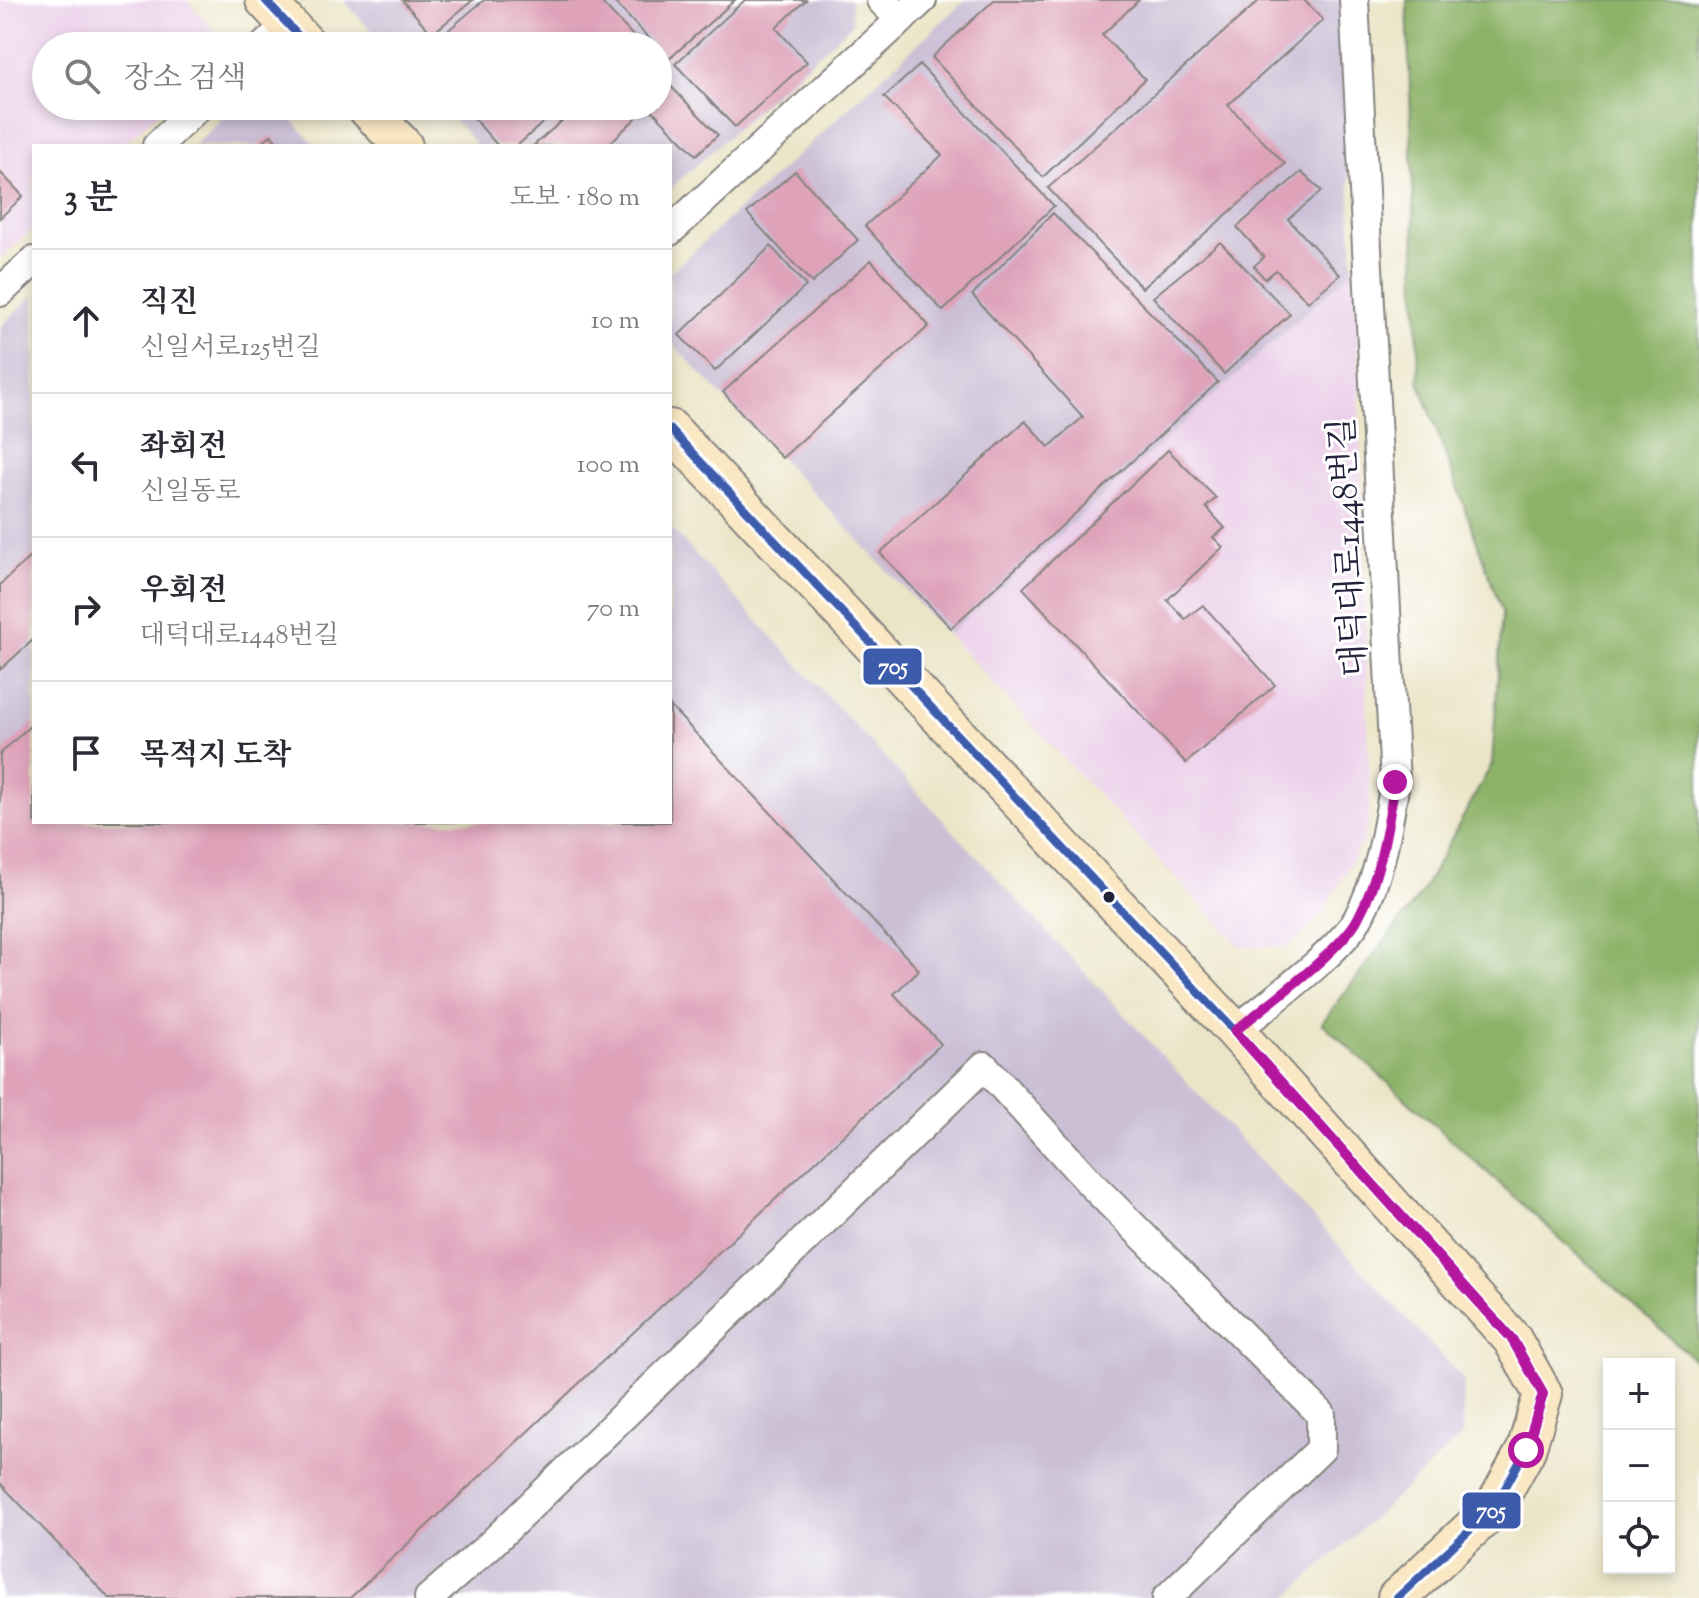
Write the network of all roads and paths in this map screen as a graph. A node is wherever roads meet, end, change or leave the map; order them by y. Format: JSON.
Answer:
{"nodes":[{"id":1,"x":922,"y":0,"type":"edge"},
{"id":2,"x":1354,"y":0,"type":"edge"},
{"id":3,"x":891,"y":10,"type":"edge"},
{"id":4,"x":184,"y":120,"type":"edge"},
{"id":5,"x":378,"y":120,"type":"edge"},
{"id":6,"x":159,"y":144,"type":"edge"},
{"id":7,"x":401,"y":144,"type":"edge"},
{"id":8,"x":672,"y":229,"type":"edge"},
{"id":9,"x":32,"y":263,"type":"edge"},
{"id":10,"x":0,"y":292,"type":"edge"},
{"id":11,"x":672,"y":431,"type":"edge"},
{"id":12,"x":1235,"y":1031,"type":"junction"},
{"id":13,"x":429,"y":1598,"type":"edge"},
{"id":14,"x":1167,"y":1598,"type":"edge"},
{"id":15,"x":1397,"y":1598,"type":"edge"}],
"edges":[{"from":1,"to":3,"type":"street"},
{"from":2,"to":12,"type":"street","name":"대덕대로1448번길"},
{"from":3,"to":8,"type":"street"},
{"from":4,"to":6,"type":"street"},
{"from":5,"to":7,"type":"main road"},
{"from":9,"to":10,"type":"street"},
{"from":11,"to":12,"type":"main road"},
{"from":12,"to":15,"type":"main road"},
{"from":13,"to":14,"type":"street"}]}
